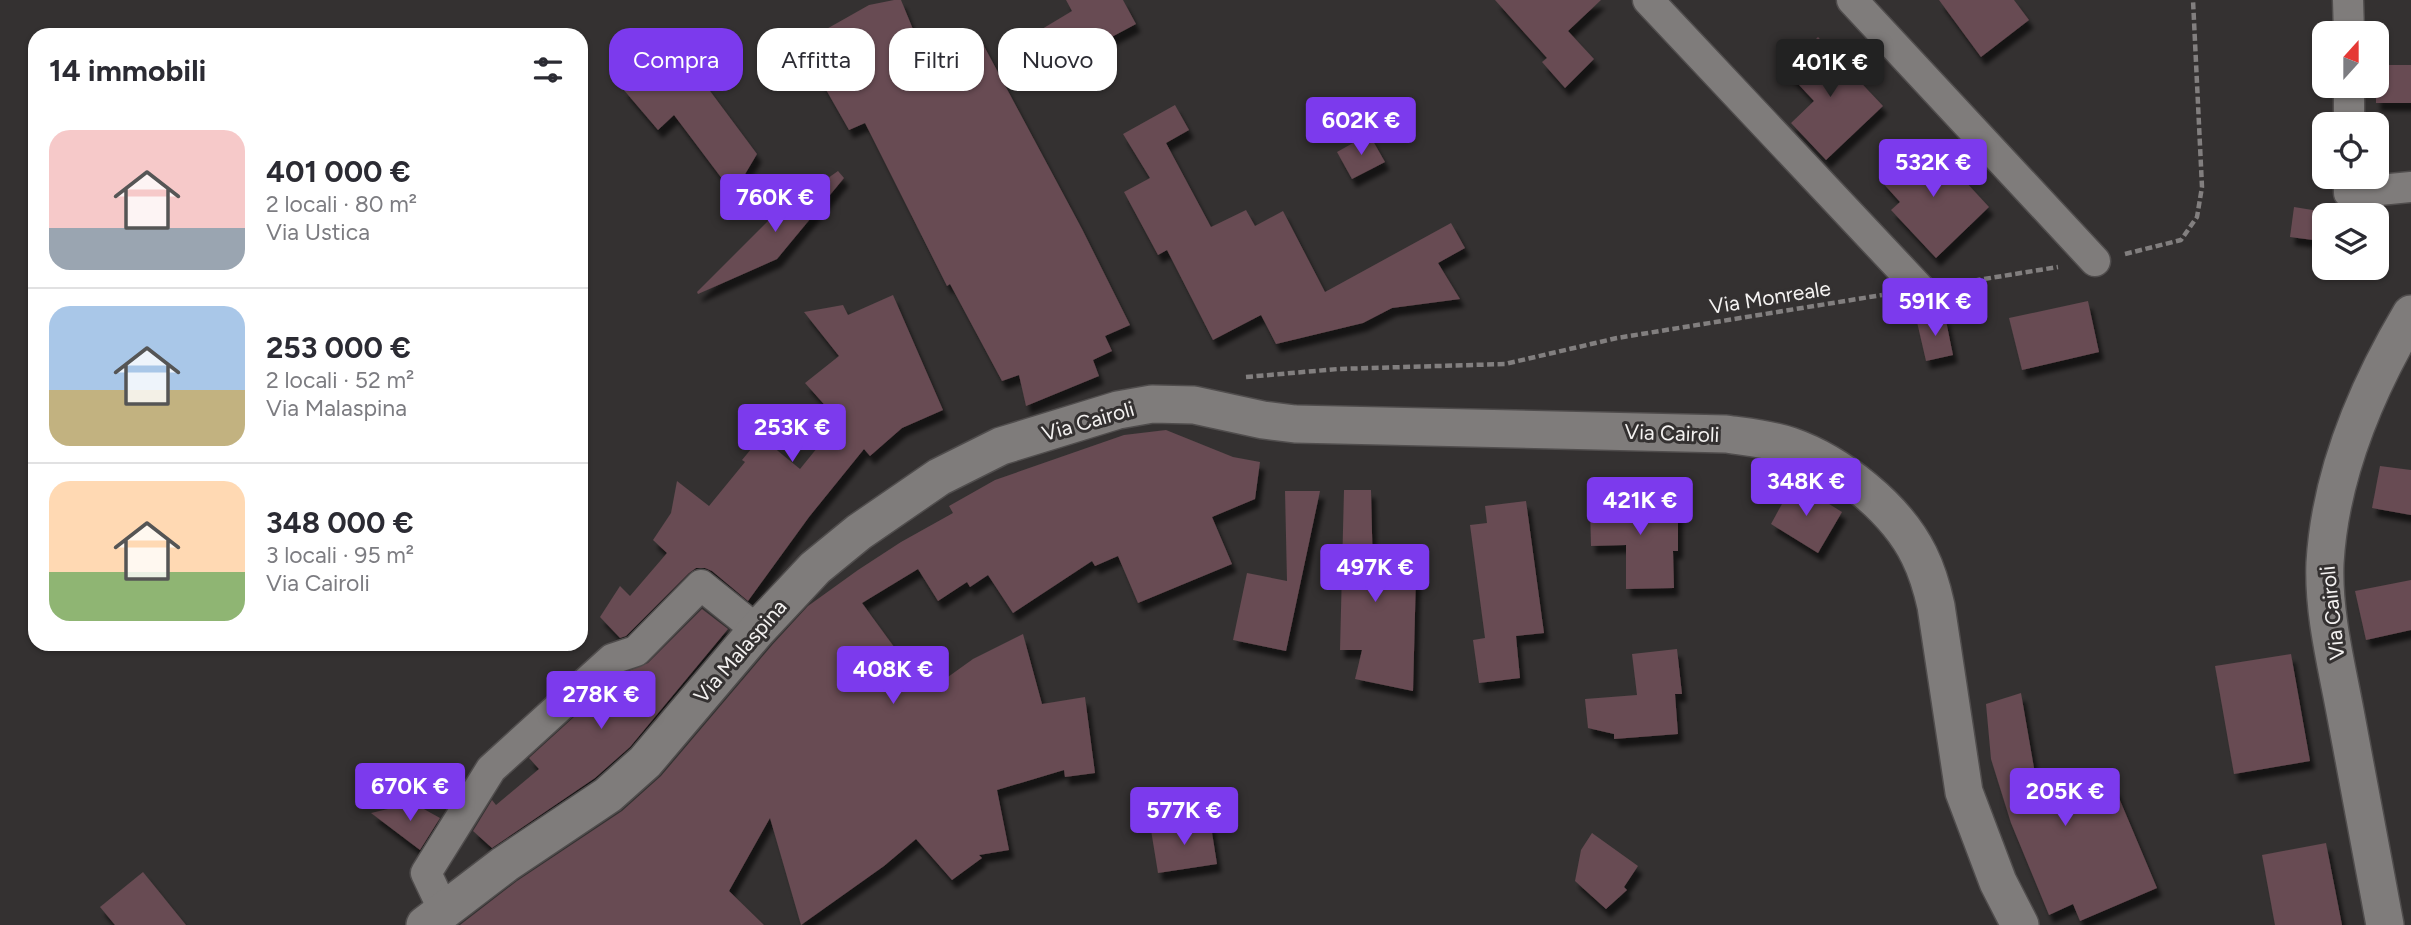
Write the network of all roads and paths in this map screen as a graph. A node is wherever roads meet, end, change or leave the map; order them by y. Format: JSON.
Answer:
{"nodes":[{"id":1,"x":1648,"y":0,"type":"edge"},
{"id":2,"x":1852,"y":0,"type":"edge"},
{"id":3,"x":2193,"y":0,"type":"edge"},
{"id":4,"x":2348,"y":0,"type":"edge"},
{"id":5,"x":2348,"y":21,"type":"edge"},
{"id":6,"x":2389,"y":186,"type":"edge"},
{"id":7,"x":2411,"y":187,"type":"edge"},
{"id":8,"x":2095,"y":261,"type":"junction"},
{"id":9,"x":1920,"y":289,"type":"junction"},
{"id":10,"x":2411,"y":314,"type":"edge"},
{"id":11,"x":1228,"y":412,"type":"junction"},
{"id":12,"x":1001,"y":446,"type":"joint"},
{"id":13,"x":757,"y":630,"type":"junction"},
{"id":14,"x":435,"y":918,"type":"edge"},
{"id":15,"x":2020,"y":925,"type":"edge"},
{"id":16,"x":2385,"y":925,"type":"edge"}],
"edges":[{"from":1,"to":9,"type":"street"},
{"from":2,"to":8,"type":"street"},
{"from":3,"to":8,"type":"path","name":"Via Monreale"},
{"from":4,"to":5,"type":"street"},
{"from":6,"to":7,"type":"street"},
{"from":8,"to":9,"type":"path","name":"Via Monreale"},
{"from":9,"to":11,"type":"path","name":"Via Monreale"},
{"from":10,"to":16,"type":"street","name":"Via Cairoli"},
{"from":11,"to":12,"type":"street","name":"Via Cairoli"},
{"from":11,"to":15,"type":"street","name":"Via Cairoli"},
{"from":12,"to":13,"type":"street","name":"Via Malaspina"},
{"from":13,"to":14,"type":"street","name":"Via Malaspina"},
{"from":13,"to":14,"type":"street"}]}
